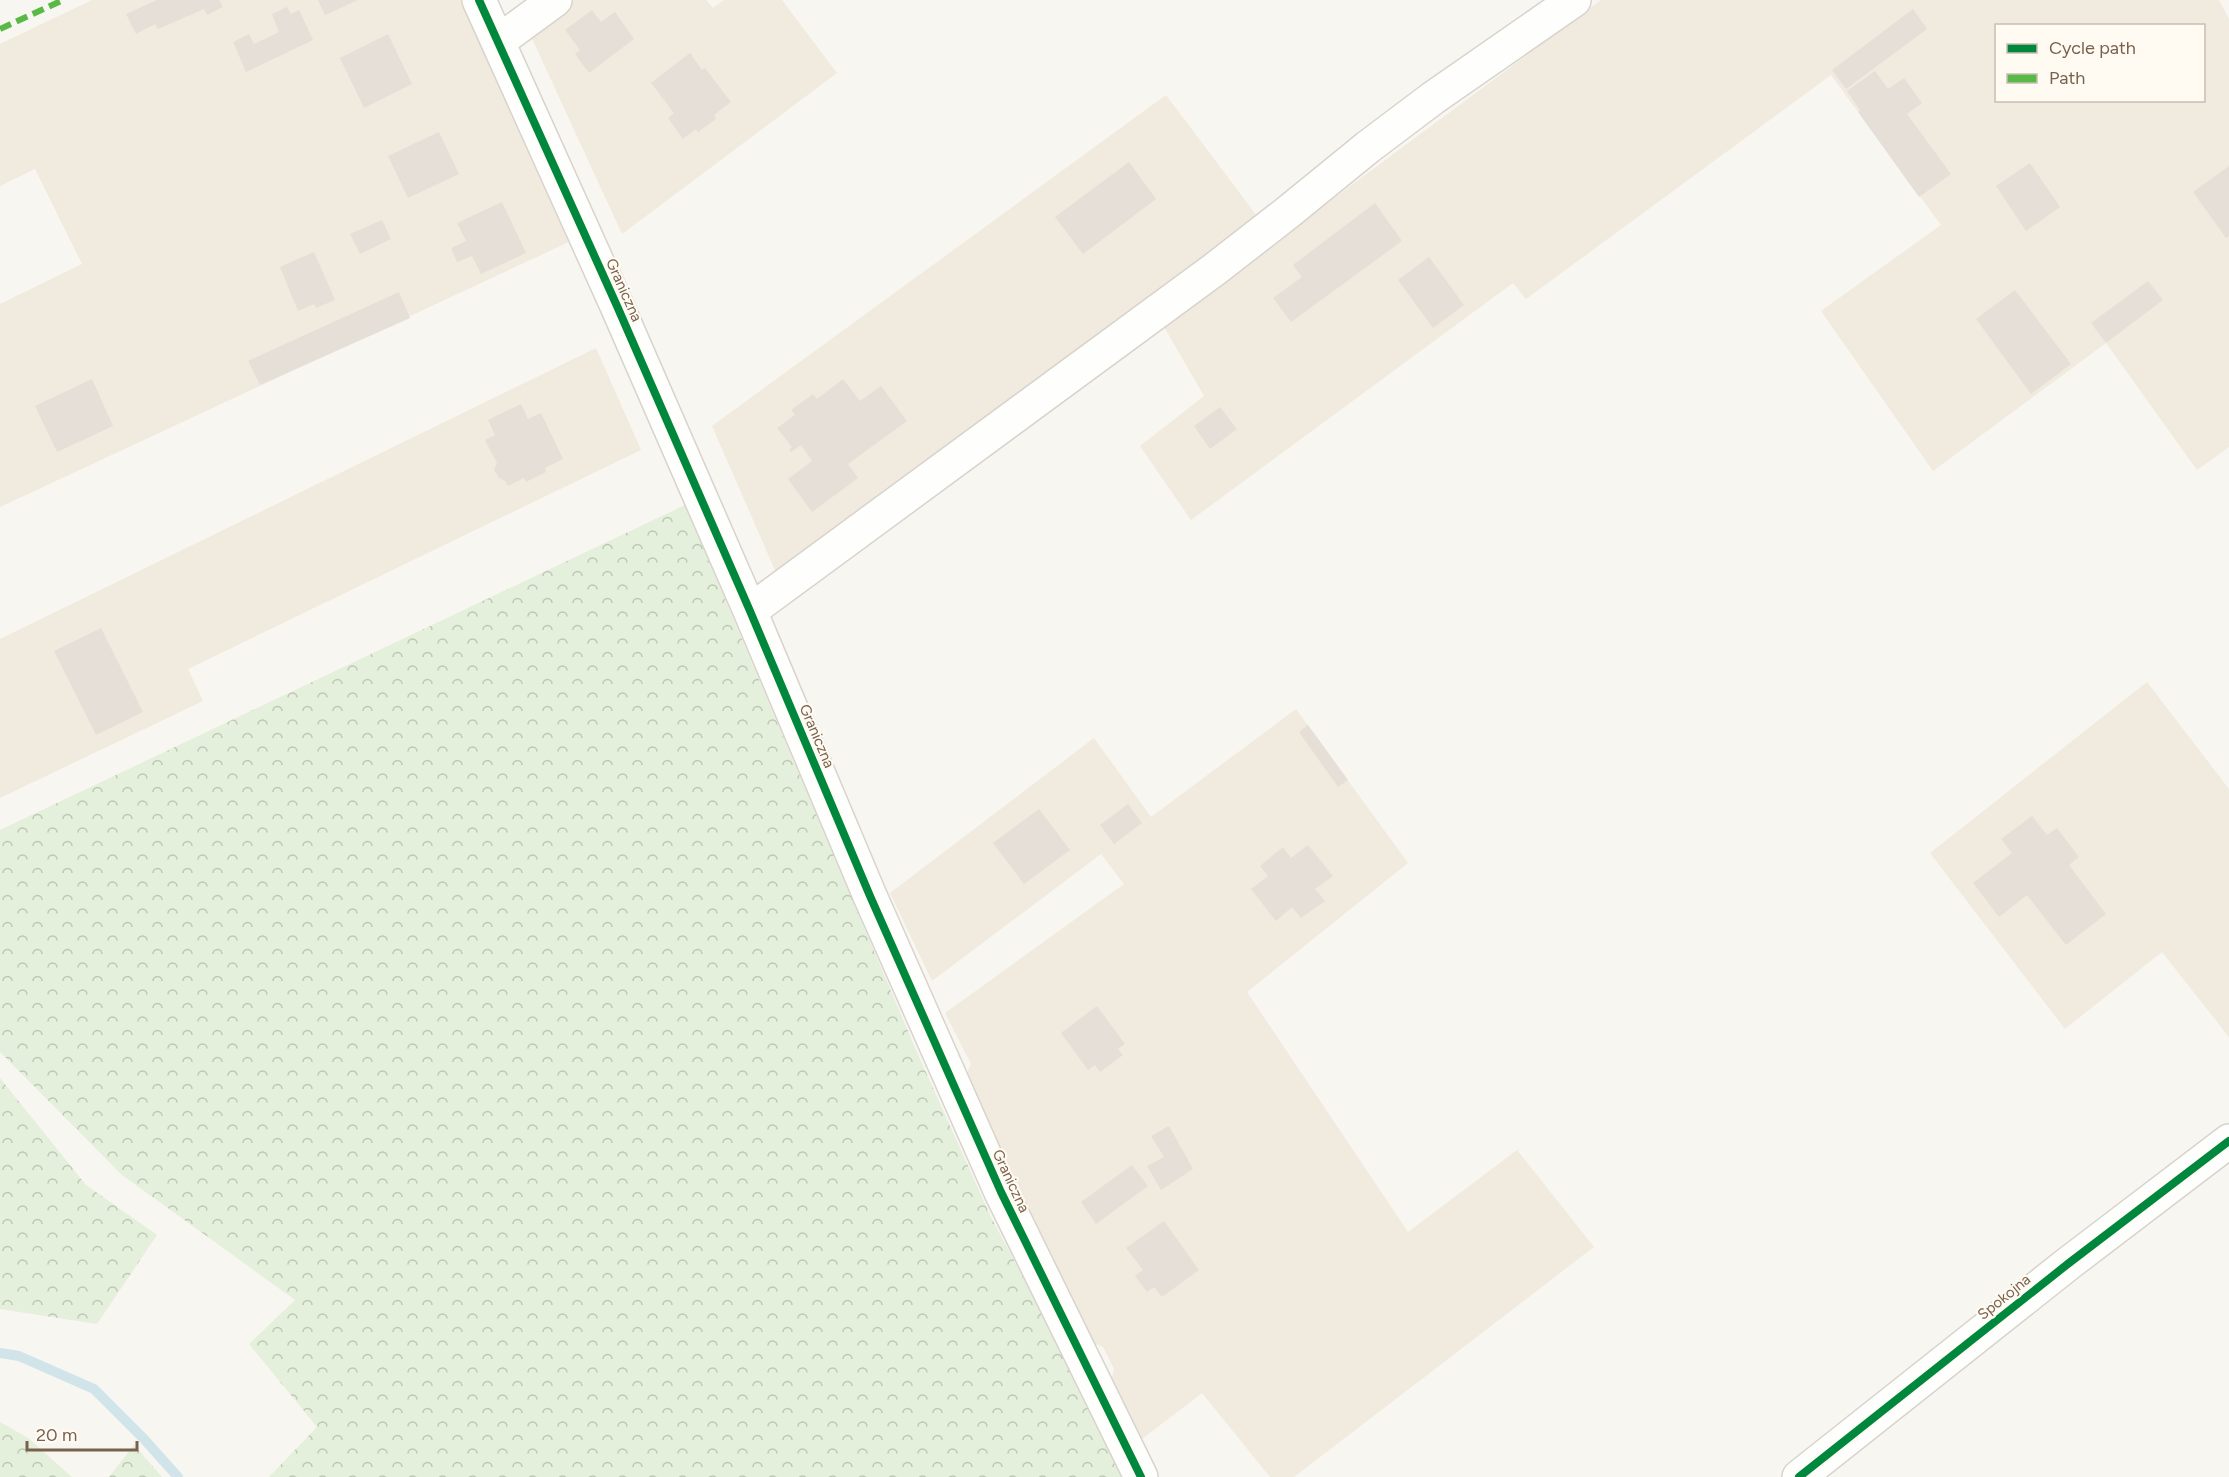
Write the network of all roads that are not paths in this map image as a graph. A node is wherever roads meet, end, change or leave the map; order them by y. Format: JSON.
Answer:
{"nodes":[{"id":1,"x":479,"y":0,"type":"edge"},
{"id":2,"x":555,"y":0,"type":"edge"},
{"id":3,"x":1574,"y":0,"type":"edge"},
{"id":4,"x":499,"y":41,"type":"junction"},
{"id":5,"x":750,"y":611,"type":"junction"},
{"id":6,"x":2229,"y":1141,"type":"edge"},
{"id":7,"x":1141,"y":1477,"type":"edge"},
{"id":8,"x":1799,"y":1477,"type":"edge"}],
"edges":[{"from":1,"to":4,"type":"street","name":"Graniczna"},
{"from":2,"to":4,"type":"street"},
{"from":3,"to":5,"type":"street"},
{"from":4,"to":5,"type":"street","name":"Graniczna"},
{"from":5,"to":7,"type":"street","name":"Graniczna"},
{"from":6,"to":8,"type":"street","name":"Spokojna"}]}
